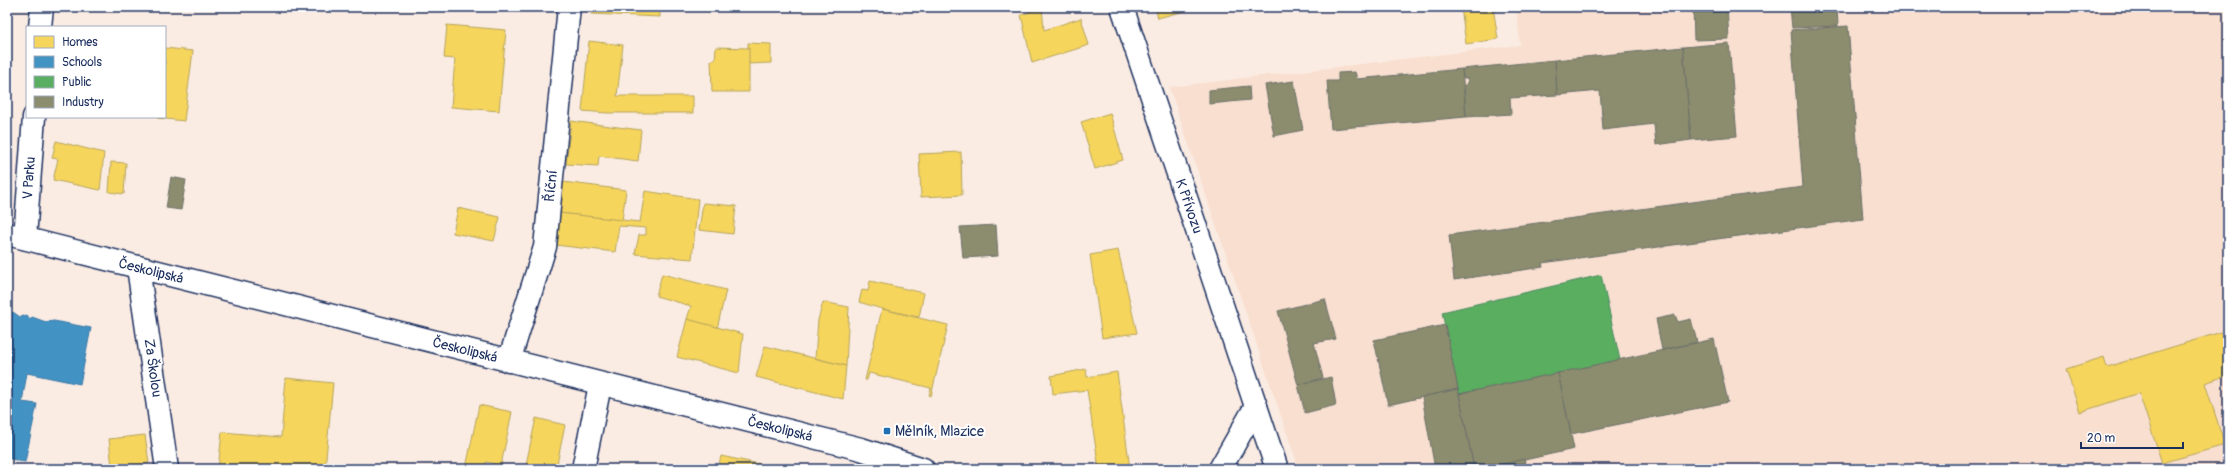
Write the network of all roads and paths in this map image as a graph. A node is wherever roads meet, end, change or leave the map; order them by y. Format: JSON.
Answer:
{"nodes":[{"id":1,"x":42,"y":7,"type":"edge"},
{"id":2,"x":569,"y":7,"type":"edge"},
{"id":3,"x":1122,"y":7,"type":"edge"},
{"id":4,"x":40,"y":26,"type":"edge"},
{"id":5,"x":34,"y":118,"type":"edge"},
{"id":6,"x":16,"y":236,"type":"edge"},
{"id":7,"x":138,"y":267,"type":"junction"},
{"id":8,"x":509,"y":361,"type":"junction"},
{"id":9,"x":600,"y":385,"type":"junction"},
{"id":10,"x":1256,"y":406,"type":"junction"},
{"id":11,"x":167,"y":469,"type":"edge"},
{"id":12,"x":583,"y":469,"type":"edge"},
{"id":13,"x":923,"y":469,"type":"edge"},
{"id":14,"x":1220,"y":469,"type":"edge"},
{"id":15,"x":1277,"y":469,"type":"edge"}],
"edges":[{"from":1,"to":4,"type":"street"},
{"from":2,"to":8,"type":"street","name":"Říční"},
{"from":3,"to":10,"type":"street","name":"K Přívozu"},
{"from":5,"to":6,"type":"street","name":"V Parku"},
{"from":6,"to":7,"type":"street","name":"Českolipská"},
{"from":7,"to":8,"type":"street","name":"Českolipská"},
{"from":7,"to":11,"type":"street","name":"Za Školou"},
{"from":8,"to":9,"type":"street","name":"Českolipská"},
{"from":9,"to":12,"type":"street"},
{"from":9,"to":13,"type":"street","name":"Českolipská"},
{"from":10,"to":14,"type":"street"},
{"from":10,"to":15,"type":"street","name":"K Přívozu"}]}
